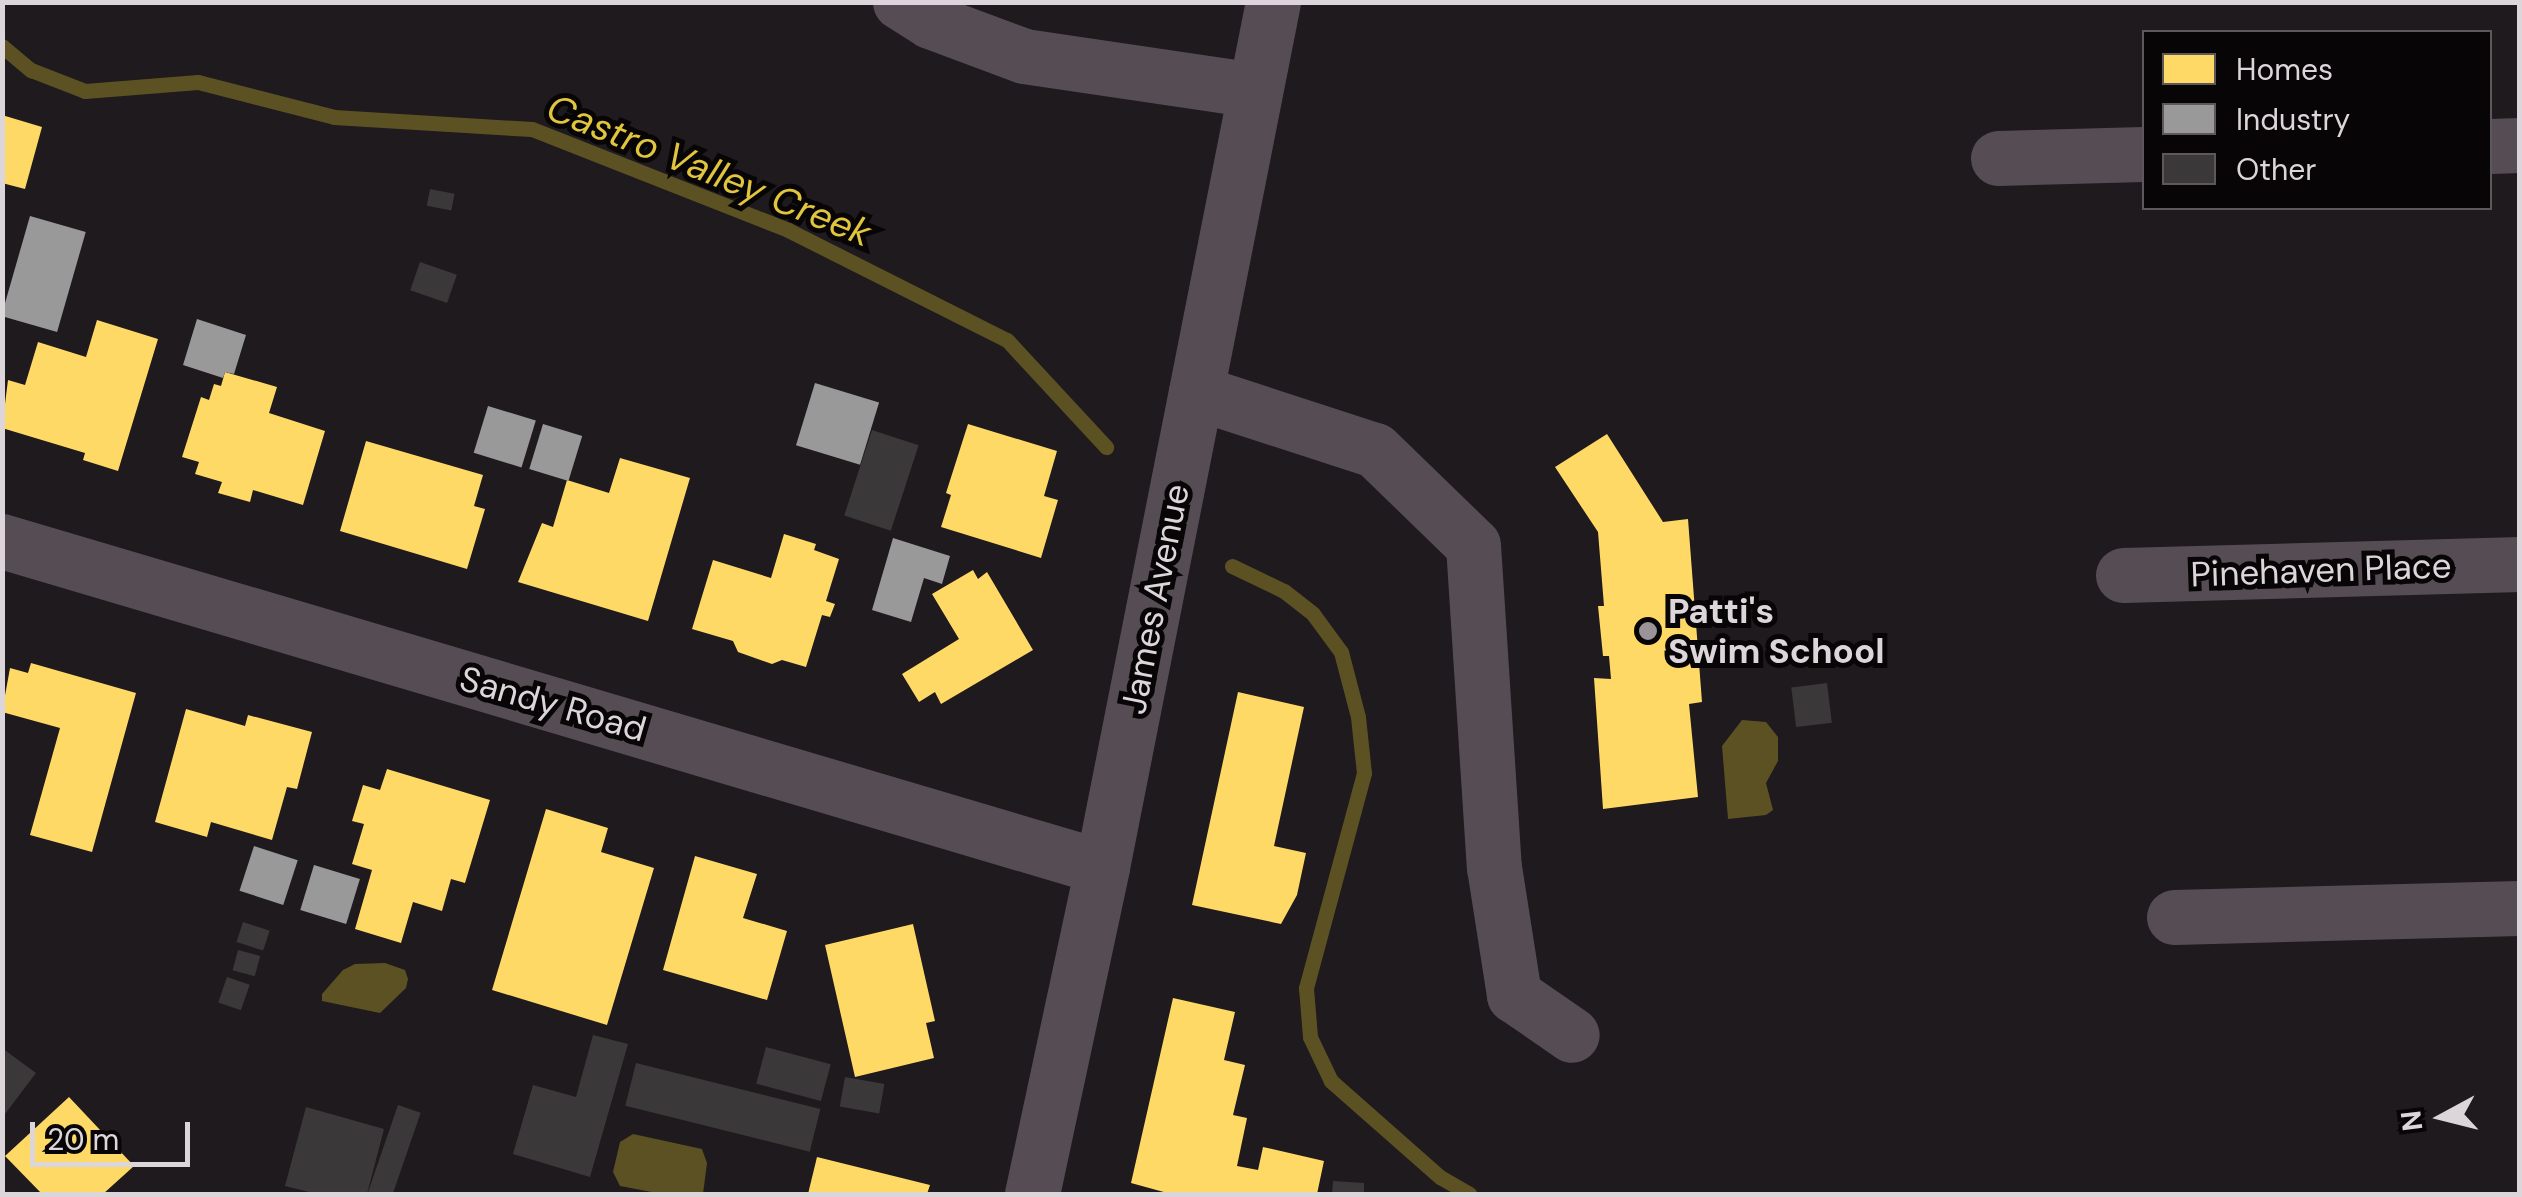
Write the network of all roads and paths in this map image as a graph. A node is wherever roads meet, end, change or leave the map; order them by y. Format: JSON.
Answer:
{"nodes":[{"id":1,"x":900,"y":2,"type":"edge"},
{"id":2,"x":1272,"y":2,"type":"edge"},
{"id":3,"x":1256,"y":90,"type":"junction"},
{"id":4,"x":2520,"y":145,"type":"edge"},
{"id":5,"x":2492,"y":146,"type":"edge"},
{"id":6,"x":2142,"y":154,"type":"edge"},
{"id":7,"x":1998,"y":158,"type":"dead end"},
{"id":8,"x":1196,"y":392,"type":"junction"},
{"id":9,"x":2,"y":541,"type":"edge"},
{"id":10,"x":2520,"y":564,"type":"edge"},
{"id":11,"x":2122,"y":575,"type":"dead end"},
{"id":12,"x":1102,"y":867,"type":"junction"},
{"id":13,"x":2520,"y":908,"type":"edge"},
{"id":14,"x":2174,"y":917,"type":"dead end"},
{"id":15,"x":1572,"y":1036,"type":"dead end"},
{"id":16,"x":1032,"y":1194,"type":"edge"}],
"edges":[{"from":1,"to":3,"type":"street"},
{"from":2,"to":3,"type":"street","name":"James Avenue"},
{"from":3,"to":8,"type":"street","name":"James Avenue"},
{"from":4,"to":5,"type":"street"},
{"from":6,"to":7,"type":"street"},
{"from":8,"to":12,"type":"street","name":"James Avenue"},
{"from":8,"to":15,"type":"street"},
{"from":9,"to":12,"type":"street","name":"Sandy Road"},
{"from":10,"to":11,"type":"street","name":"Pinehaven Place"},
{"from":12,"to":16,"type":"street","name":"James Avenue"},
{"from":13,"to":14,"type":"street"}]}
